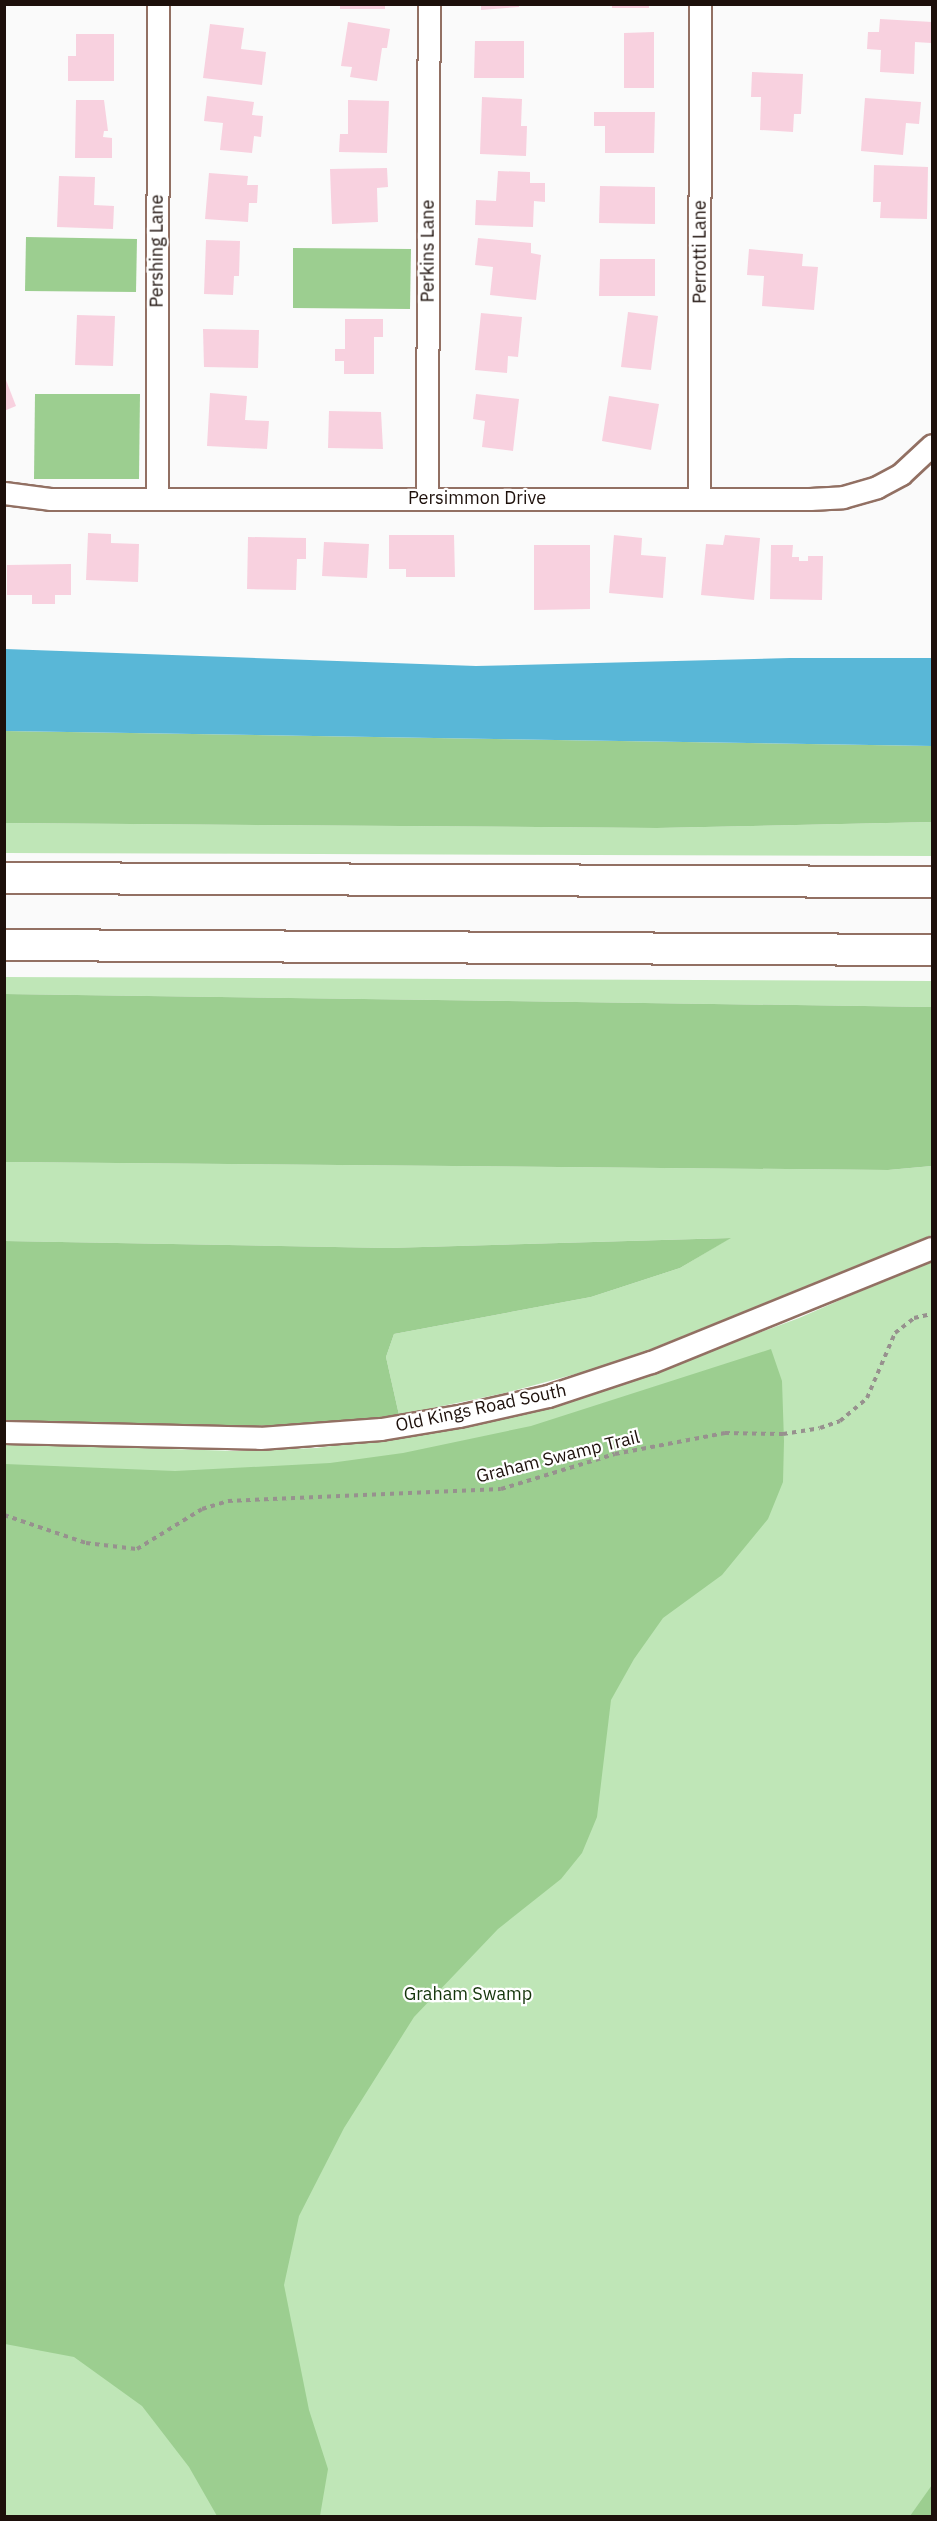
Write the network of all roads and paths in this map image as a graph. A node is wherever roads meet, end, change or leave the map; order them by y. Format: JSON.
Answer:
{"nodes":[{"id":1,"x":158,"y":4,"type":"edge"},
{"id":2,"x":429,"y":4,"type":"edge"},
{"id":3,"x":700,"y":4,"type":"edge"},
{"id":4,"x":933,"y":445,"type":"edge"},
{"id":5,"x":4,"y":493,"type":"edge"},
{"id":6,"x":157,"y":497,"type":"junction"},
{"id":7,"x":427,"y":498,"type":"junction"},
{"id":8,"x":699,"y":500,"type":"junction"},
{"id":9,"x":4,"y":878,"type":"edge"},
{"id":10,"x":933,"y":882,"type":"edge"},
{"id":11,"x":4,"y":945,"type":"edge"},
{"id":12,"x":933,"y":950,"type":"edge"},
{"id":13,"x":933,"y":1248,"type":"edge"},
{"id":14,"x":933,"y":1314,"type":"edge"},
{"id":15,"x":4,"y":1432,"type":"edge"},
{"id":16,"x":4,"y":1515,"type":"edge"}],
"edges":[{"from":1,"to":6,"type":"street","name":"Pershing Lane"},
{"from":2,"to":7,"type":"street","name":"Perkins Lane"},
{"from":3,"to":8,"type":"street","name":"Perrotti Lane"},
{"from":4,"to":8,"type":"street","name":"Persimmon Drive"},
{"from":5,"to":6,"type":"street","name":"Persimmon Drive"},
{"from":6,"to":7,"type":"street","name":"Persimmon Drive"},
{"from":7,"to":8,"type":"street","name":"Persimmon Drive"},
{"from":9,"to":10,"type":"highway"},
{"from":11,"to":12,"type":"highway"},
{"from":13,"to":15,"type":"street","name":"Old Kings Road South"},
{"from":14,"to":16,"type":"path","name":"Graham Swamp Trail"}]}
